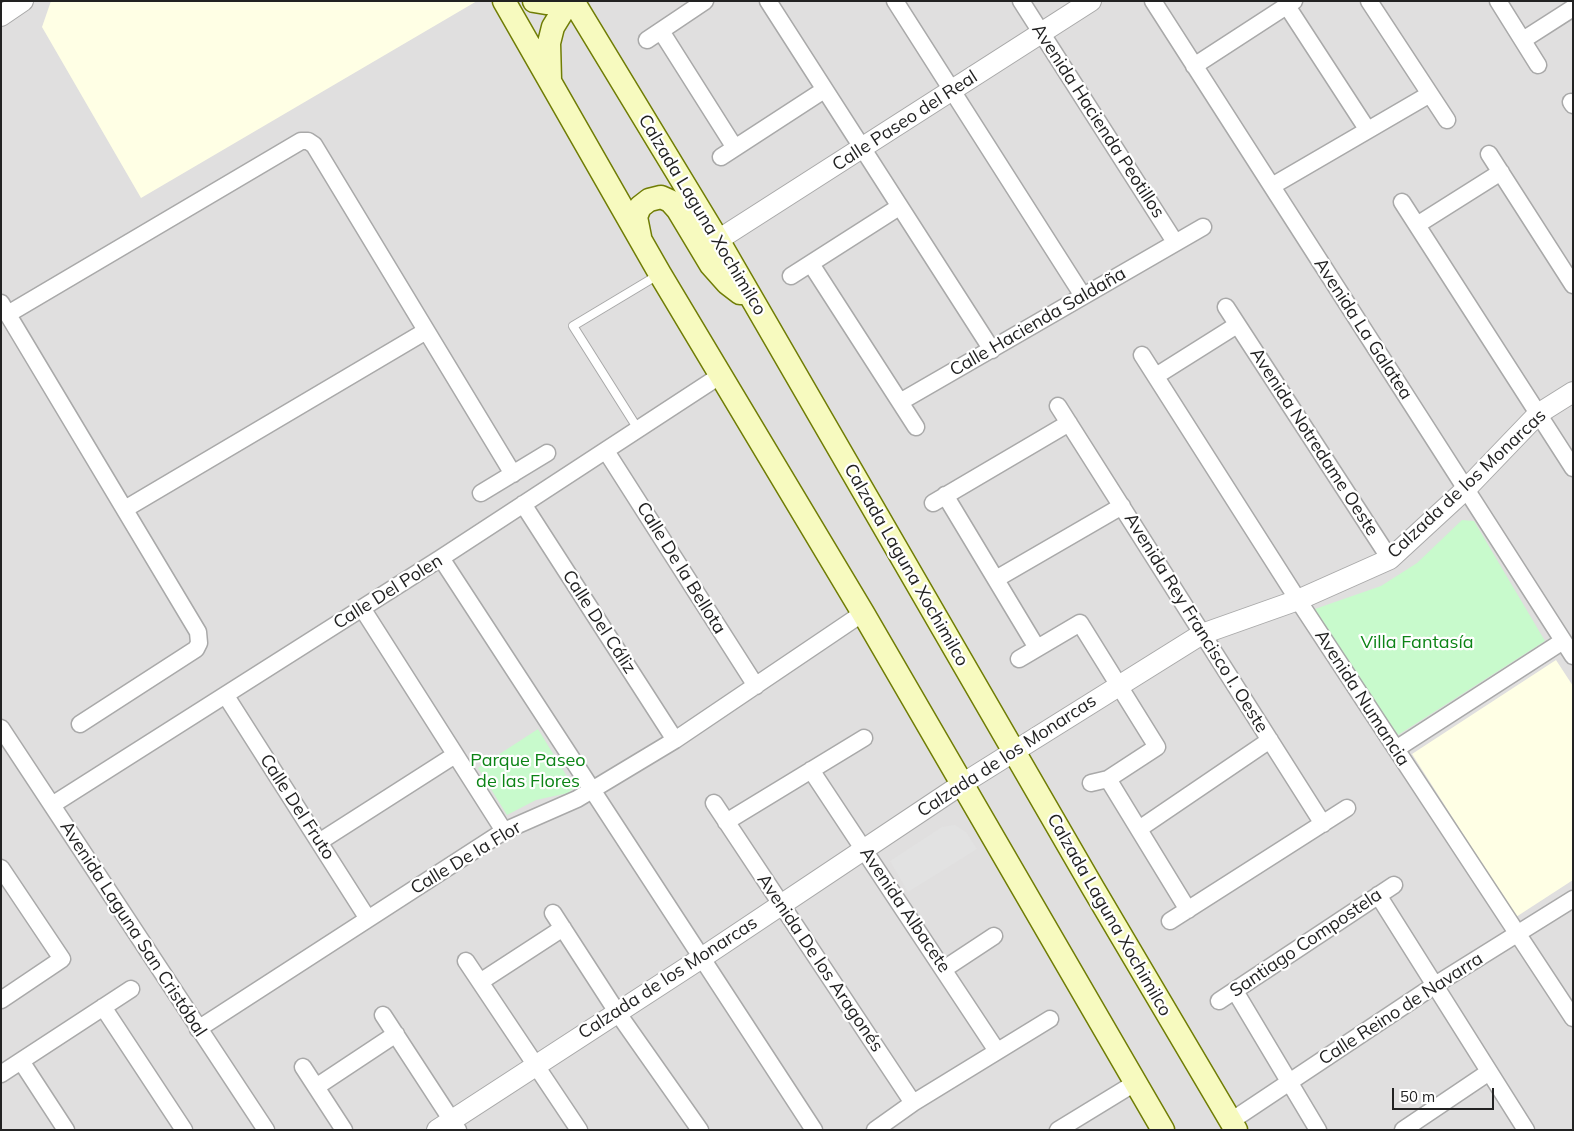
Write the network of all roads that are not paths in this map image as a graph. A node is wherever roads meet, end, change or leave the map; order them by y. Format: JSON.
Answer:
{"nodes":[{"id":1,"x":23,"y":1,"type":"edge"},
{"id":2,"x":504,"y":1,"type":"edge"},
{"id":3,"x":534,"y":1,"type":"edge"},
{"id":4,"x":554,"y":1,"type":"edge"},
{"id":5,"x":569,"y":1,"type":"edge"},
{"id":6,"x":574,"y":1,"type":"edge"},
{"id":7,"x":705,"y":1,"type":"edge"},
{"id":8,"x":768,"y":1,"type":"edge"},
{"id":9,"x":894,"y":1,"type":"edge"},
{"id":10,"x":1021,"y":1,"type":"edge"},
{"id":11,"x":1091,"y":1,"type":"edge"},
{"id":12,"x":1153,"y":1,"type":"edge"},
{"id":13,"x":1370,"y":1,"type":"edge"},
{"id":14,"x":1498,"y":1,"type":"edge"},
{"id":15,"x":1291,"y":4,"type":"edge"},
{"id":16,"x":1573,"y":8,"type":"edge"},
{"id":17,"x":1,"y":16,"type":"edge"},
{"id":18,"x":1041,"y":34,"type":"junction"},
{"id":19,"x":1523,"y":40,"type":"junction"},
{"id":20,"x":1538,"y":65,"type":"dead end"},
{"id":21,"x":1194,"y":66,"type":"junction"},
{"id":22,"x":550,"y":83,"type":"junction"},
{"id":23,"x":824,"y":90,"type":"junction"},
{"id":24,"x":952,"y":92,"type":"junction"},
{"id":25,"x":1430,"y":94,"type":"junction"},
{"id":26,"x":1447,"y":120,"type":"dead end"},
{"id":27,"x":1367,"y":129,"type":"junction"},
{"id":28,"x":862,"y":149,"type":"junction"},
{"id":29,"x":1489,"y":154,"type":"dead end"},
{"id":30,"x":1500,"y":172,"type":"junction"},
{"id":31,"x":1272,"y":186,"type":"junction"},
{"id":32,"x":1402,"y":202,"type":"dead end"},
{"id":33,"x":899,"y":207,"type":"junction"},
{"id":34,"x":1417,"y":225,"type":"junction"},
{"id":35,"x":1203,"y":227,"type":"dead end"},
{"id":36,"x":640,"y":239,"type":"junction"},
{"id":37,"x":718,"y":240,"type":"junction"},
{"id":38,"x":1175,"y":242,"type":"junction"},
{"id":39,"x":811,"y":264,"type":"junction"},
{"id":40,"x":660,"y":274,"type":"junction"},
{"id":41,"x":791,"y":276,"type":"dead end"},
{"id":42,"x":1573,"y":285,"type":"edge"},
{"id":43,"x":1083,"y":296,"type":"junction"},
{"id":44,"x":754,"y":304,"type":"junction"},
{"id":45,"x":1226,"y":307,"type":"dead end"},
{"id":46,"x":5,"y":308,"type":"edge"},
{"id":47,"x":1237,"y":325,"type":"junction"},
{"id":48,"x":426,"y":331,"type":"junction"},
{"id":49,"x":992,"y":350,"type":"junction"},
{"id":50,"x":1142,"y":355,"type":"dead end"},
{"id":51,"x":721,"y":375,"type":"junction"},
{"id":52,"x":1156,"y":376,"type":"junction"},
{"id":53,"x":1573,"y":392,"type":"edge"},
{"id":54,"x":900,"y":402,"type":"junction"},
{"id":55,"x":1058,"y":406,"type":"dead end"},
{"id":56,"x":1538,"y":414,"type":"junction"},
{"id":57,"x":1069,"y":423,"type":"junction"},
{"id":58,"x":916,"y":427,"type":"dead end"},
{"id":59,"x":638,"y":430,"type":"junction"},
{"id":60,"x":606,"y":451,"type":"junction"},
{"id":61,"x":547,"y":453,"type":"dead end"},
{"id":62,"x":1573,"y":468,"type":"edge"},
{"id":63,"x":512,"y":474,"type":"junction"},
{"id":64,"x":1466,"y":489,"type":"junction"},
{"id":65,"x":481,"y":493,"type":"dead end"},
{"id":66,"x":523,"y":504,"type":"junction"},
{"id":67,"x":1122,"y":506,"type":"junction"},
{"id":68,"x":125,"y":509,"type":"junction"},
{"id":69,"x":441,"y":558,"type":"junction"},
{"id":70,"x":1390,"y":559,"type":"junction"},
{"id":71,"x":996,"y":579,"type":"junction"},
{"id":72,"x":1298,"y":600,"type":"junction"},
{"id":73,"x":362,"y":608,"type":"junction"},
{"id":74,"x":863,"y":613,"type":"junction"},
{"id":75,"x":1202,"y":634,"type":"junction"},
{"id":76,"x":1563,"y":641,"type":"junction"},
{"id":77,"x":1037,"y":648,"type":"junction"},
{"id":78,"x":1573,"y":656,"type":"edge"},
{"id":79,"x":1018,"y":659,"type":"dead end"},
{"id":80,"x":1118,"y":685,"type":"junction"},
{"id":81,"x":756,"y":686,"type":"junction"},
{"id":82,"x":226,"y":696,"type":"junction"},
{"id":83,"x":80,"y":724,"type":"dead end"},
{"id":84,"x":1,"y":728,"type":"edge"},
{"id":85,"x":864,"y":738,"type":"dead end"},
{"id":86,"x":675,"y":740,"type":"junction"},
{"id":87,"x":1270,"y":740,"type":"junction"},
{"id":88,"x":1396,"y":749,"type":"junction"},
{"id":89,"x":1014,"y":752,"type":"junction"},
{"id":90,"x":455,"y":755,"type":"junction"},
{"id":91,"x":811,"y":770,"type":"junction"},
{"id":92,"x":1108,"y":779,"type":"junction"},
{"id":93,"x":1091,"y":783,"type":"dead end"},
{"id":94,"x":962,"y":784,"type":"junction"},
{"id":95,"x":591,"y":791,"type":"junction"},
{"id":96,"x":714,"y":803,"type":"dead end"},
{"id":97,"x":52,"y":805,"type":"junction"},
{"id":98,"x":1347,"y":808,"type":"dead end"},
{"id":99,"x":726,"y":822,"type":"junction"},
{"id":100,"x":1323,"y":824,"type":"junction"},
{"id":101,"x":1140,"y":829,"type":"junction"},
{"id":102,"x":504,"y":831,"type":"junction"},
{"id":103,"x":319,"y":842,"type":"junction"},
{"id":104,"x":864,"y":849,"type":"junction"},
{"id":105,"x":1,"y":868,"type":"edge"},
{"id":106,"x":1394,"y":885,"type":"dead end"},
{"id":107,"x":1378,"y":895,"type":"junction"},
{"id":108,"x":1573,"y":899,"type":"edge"},
{"id":109,"x":780,"y":904,"type":"junction"},
{"id":110,"x":1188,"y":910,"type":"junction"},
{"id":111,"x":553,"y":913,"type":"dead end"},
{"id":112,"x":368,"y":919,"type":"junction"},
{"id":113,"x":1170,"y":921,"type":"dead end"},
{"id":114,"x":562,"y":928,"type":"junction"},
{"id":115,"x":1518,"y":933,"type":"junction"},
{"id":116,"x":994,"y":936,"type":"dead end"},
{"id":117,"x":700,"y":959,"type":"junction"},
{"id":118,"x":466,"y":961,"type":"dead end"},
{"id":119,"x":944,"y":969,"type":"junction"},
{"id":120,"x":480,"y":982,"type":"junction"},
{"id":121,"x":1435,"y":985,"type":"junction"},
{"id":122,"x":131,"y":989,"type":"dead end"},
{"id":123,"x":1235,"y":991,"type":"junction"},
{"id":124,"x":1,"y":1000,"type":"edge"},
{"id":125,"x":1219,"y":1001,"type":"dead end"},
{"id":126,"x":104,"y":1007,"type":"junction"},
{"id":127,"x":617,"y":1012,"type":"junction"},
{"id":128,"x":383,"y":1015,"type":"dead end"},
{"id":129,"x":1050,"y":1018,"type":"dead end"},
{"id":130,"x":1573,"y":1018,"type":"edge"},
{"id":131,"x":198,"y":1029,"type":"junction"},
{"id":132,"x":396,"y":1034,"type":"junction"},
{"id":133,"x":996,"y":1051,"type":"junction"},
{"id":134,"x":21,"y":1061,"type":"junction"},
{"id":135,"x":536,"y":1065,"type":"junction"},
{"id":136,"x":302,"y":1066,"type":"dead end"},
{"id":137,"x":1489,"y":1072,"type":"junction"},
{"id":138,"x":1,"y":1074,"type":"edge"},
{"id":139,"x":1135,"y":1083,"type":"junction"},
{"id":140,"x":1289,"y":1083,"type":"junction"},
{"id":141,"x":316,"y":1087,"type":"junction"},
{"id":142,"x":914,"y":1103,"type":"junction"},
{"id":143,"x":1233,"y":1125,"type":"edge"},
{"id":144,"x":449,"y":1127,"type":"edge"},
{"id":145,"x":1068,"y":1127,"type":"edge"},
{"id":146,"x":66,"y":1130,"type":"edge"},
{"id":147,"x":184,"y":1130,"type":"edge"},
{"id":148,"x":266,"y":1130,"type":"edge"},
{"id":149,"x":344,"y":1130,"type":"edge"},
{"id":150,"x":579,"y":1130,"type":"edge"},
{"id":151,"x":700,"y":1130,"type":"edge"},
{"id":152,"x":814,"y":1130,"type":"edge"},
{"id":153,"x":875,"y":1130,"type":"edge"},
{"id":154,"x":1163,"y":1130,"type":"edge"},
{"id":155,"x":1318,"y":1130,"type":"edge"},
{"id":156,"x":1402,"y":1130,"type":"edge"},
{"id":157,"x":1526,"y":1130,"type":"edge"}],
"edges":[{"from":1,"to":17,"type":"street"},
{"from":2,"to":22,"type":"main road"},
{"from":3,"to":4,"type":"main road"},
{"from":5,"to":22,"type":"main road"},
{"from":6,"to":37,"type":"main road","name":"Calzada Laguna Xochimilco"},
{"from":7,"to":23,"type":"street"},
{"from":8,"to":23,"type":"street"},
{"from":9,"to":24,"type":"street"},
{"from":10,"to":18,"type":"street","name":"Avenida Hacienda Peotillos"},
{"from":11,"to":18,"type":"street","name":"Calle Paseo del Real"},
{"from":12,"to":21,"type":"street","name":"Avenida La Galatea"},
{"from":13,"to":25,"type":"street"},
{"from":14,"to":19,"type":"street"},
{"from":15,"to":21,"type":"street"},
{"from":15,"to":27,"type":"street"},
{"from":16,"to":19,"type":"street"},
{"from":18,"to":24,"type":"street","name":"Calle Paseo del Real"},
{"from":18,"to":38,"type":"street","name":"Avenida Hacienda Peotillos"},
{"from":19,"to":20,"type":"street"},
{"from":21,"to":31,"type":"street","name":"Avenida La Galatea"},
{"from":22,"to":36,"type":"main road"},
{"from":23,"to":28,"type":"street"},
{"from":24,"to":28,"type":"street","name":"Calle Paseo del Real"},
{"from":24,"to":43,"type":"street"},
{"from":25,"to":26,"type":"street"},
{"from":25,"to":27,"type":"street"},
{"from":27,"to":31,"type":"street"},
{"from":28,"to":33,"type":"street"},
{"from":28,"to":37,"type":"street","name":"Calle Paseo del Real"},
{"from":29,"to":30,"type":"street"},
{"from":30,"to":34,"type":"street"},
{"from":30,"to":42,"type":"street"},
{"from":31,"to":64,"type":"street","name":"Avenida La Galatea"},
{"from":32,"to":34,"type":"street"},
{"from":33,"to":39,"type":"street"},
{"from":33,"to":49,"type":"street"},
{"from":34,"to":56,"type":"street"},
{"from":35,"to":38,"type":"street","name":"Calle Hacienda Saldaña"},
{"from":36,"to":40,"type":"main road"},
{"from":36,"to":44,"type":"main road"},
{"from":37,"to":44,"type":"main road","name":"Calzada Laguna Xochimilco"},
{"from":38,"to":43,"type":"street","name":"Calle Hacienda Saldaña"},
{"from":39,"to":41,"type":"street"},
{"from":39,"to":54,"type":"street"},
{"from":40,"to":51,"type":"main road"},
{"from":40,"to":59,"type":"lane"},
{"from":43,"to":49,"type":"street","name":"Calle Hacienda Saldaña"},
{"from":44,"to":89,"type":"main road","name":"Calzada Laguna Xochimilco"},
{"from":45,"to":47,"type":"street","name":"Avenida Notredame Oeste"},
{"from":46,"to":48,"type":"street"},
{"from":46,"to":68,"type":"street"},
{"from":47,"to":52,"type":"street"},
{"from":47,"to":70,"type":"street","name":"Avenida Notredame Oeste"},
{"from":48,"to":63,"type":"street"},
{"from":48,"to":68,"type":"street"},
{"from":49,"to":54,"type":"street","name":"Calle Hacienda Saldaña"},
{"from":50,"to":52,"type":"street","name":"Avenida Numancia"},
{"from":51,"to":59,"type":"street","name":"Calle Del Polen"},
{"from":51,"to":74,"type":"main road"},
{"from":52,"to":72,"type":"street","name":"Avenida Numancia"},
{"from":53,"to":56,"type":"street","name":"Calzada de los Monarcas"},
{"from":54,"to":58,"type":"street"},
{"from":55,"to":57,"type":"street","name":"Avenida Rey Francisco I. Oeste"},
{"from":56,"to":62,"type":"street"},
{"from":56,"to":64,"type":"street","name":"Calzada de los Monarcas"},
{"from":57,"to":67,"type":"street","name":"Avenida Rey Francisco I. Oeste"},
{"from":57,"to":71,"type":"street"},
{"from":59,"to":60,"type":"street","name":"Calle Del Polen"},
{"from":60,"to":66,"type":"street","name":"Calle Del Polen"},
{"from":60,"to":81,"type":"street","name":"Calle De la Bellota"},
{"from":61,"to":63,"type":"street"},
{"from":63,"to":65,"type":"street"},
{"from":64,"to":70,"type":"street","name":"Calzada de los Monarcas"},
{"from":64,"to":76,"type":"street","name":"Avenida La Galatea"},
{"from":66,"to":69,"type":"street","name":"Calle Del Polen"},
{"from":66,"to":86,"type":"street","name":"Calle Del Cáliz"},
{"from":67,"to":71,"type":"street"},
{"from":67,"to":75,"type":"street","name":"Avenida Rey Francisco I. Oeste"},
{"from":68,"to":83,"type":"street"},
{"from":69,"to":73,"type":"street","name":"Calle Del Polen"},
{"from":69,"to":95,"type":"street"},
{"from":70,"to":72,"type":"street","name":"Calzada de los Monarcas"},
{"from":71,"to":77,"type":"street"},
{"from":72,"to":75,"type":"street","name":"Calzada de los Monarcas"},
{"from":72,"to":88,"type":"street","name":"Avenida Numancia"},
{"from":73,"to":82,"type":"street","name":"Calle Del Polen"},
{"from":73,"to":90,"type":"street"},
{"from":74,"to":81,"type":"street","name":"Calle De la Flor"},
{"from":74,"to":94,"type":"main road"},
{"from":75,"to":80,"type":"street","name":"Calzada de los Monarcas"},
{"from":75,"to":87,"type":"street","name":"Avenida Rey Francisco I. Oeste"},
{"from":76,"to":78,"type":"street","name":"Avenida La Galatea"},
{"from":76,"to":88,"type":"street"},
{"from":77,"to":79,"type":"street"},
{"from":77,"to":80,"type":"street"},
{"from":80,"to":89,"type":"street","name":"Calzada de los Monarcas"},
{"from":80,"to":92,"type":"street"},
{"from":81,"to":86,"type":"street","name":"Calle De la Flor"},
{"from":82,"to":97,"type":"street","name":"Calle Del Polen"},
{"from":82,"to":103,"type":"street","name":"Calle Del Fruto"},
{"from":84,"to":97,"type":"street","name":"Avenida Laguna San Cristóbal"},
{"from":85,"to":91,"type":"street"},
{"from":86,"to":95,"type":"street","name":"Calle De la Flor"},
{"from":87,"to":100,"type":"street","name":"Avenida Rey Francisco I. Oeste"},
{"from":87,"to":101,"type":"street"},
{"from":88,"to":115,"type":"street","name":"Avenida Numancia"},
{"from":89,"to":94,"type":"street","name":"Calzada de los Monarcas"},
{"from":89,"to":143,"type":"main road","name":"Calzada Laguna Xochimilco"},
{"from":90,"to":102,"type":"street"},
{"from":90,"to":103,"type":"street"},
{"from":91,"to":99,"type":"street"},
{"from":91,"to":104,"type":"street","name":"Avenida Albacete"},
{"from":92,"to":93,"type":"street"},
{"from":92,"to":101,"type":"street"},
{"from":94,"to":104,"type":"street","name":"Calzada de los Monarcas"},
{"from":94,"to":139,"type":"main road"},
{"from":95,"to":102,"type":"street","name":"Calle De la Flor"},
{"from":95,"to":117,"type":"street"},
{"from":96,"to":99,"type":"street","name":"Avenida De los Aragonés"},
{"from":97,"to":131,"type":"street","name":"Avenida Laguna San Cristóbal"},
{"from":98,"to":100,"type":"street"},
{"from":99,"to":109,"type":"street","name":"Avenida De los Aragonés"},
{"from":100,"to":110,"type":"street"},
{"from":101,"to":110,"type":"street"},
{"from":102,"to":112,"type":"street","name":"Calle De la Flor"},
{"from":103,"to":112,"type":"street","name":"Calle Del Fruto"},
{"from":104,"to":109,"type":"street","name":"Calzada de los Monarcas"},
{"from":104,"to":119,"type":"street","name":"Avenida Albacete"},
{"from":105,"to":124,"type":"street"},
{"from":106,"to":107,"type":"street","name":"Santiago Compostela"},
{"from":107,"to":121,"type":"street"},
{"from":107,"to":123,"type":"street","name":"Santiago Compostela"},
{"from":108,"to":115,"type":"street","name":"Calle Reino de Navarra"},
{"from":109,"to":117,"type":"street","name":"Calzada de los Monarcas"},
{"from":109,"to":142,"type":"street","name":"Avenida De los Aragonés"},
{"from":110,"to":113,"type":"street"},
{"from":111,"to":114,"type":"street"},
{"from":112,"to":131,"type":"street","name":"Calle De la Flor"},
{"from":114,"to":120,"type":"street"},
{"from":114,"to":127,"type":"street"},
{"from":115,"to":121,"type":"street","name":"Calle Reino de Navarra"},
{"from":115,"to":130,"type":"street","name":"Avenida Numancia"},
{"from":116,"to":119,"type":"street"},
{"from":117,"to":127,"type":"street","name":"Calzada de los Monarcas"},
{"from":117,"to":152,"type":"street"},
{"from":118,"to":120,"type":"street"},
{"from":119,"to":133,"type":"street","name":"Avenida Albacete"},
{"from":120,"to":135,"type":"street"},
{"from":121,"to":137,"type":"street"},
{"from":121,"to":140,"type":"street","name":"Calle Reino de Navarra"},
{"from":122,"to":126,"type":"street"},
{"from":123,"to":125,"type":"street","name":"Santiago Compostela"},
{"from":123,"to":140,"type":"street"},
{"from":126,"to":134,"type":"street"},
{"from":126,"to":147,"type":"street"},
{"from":127,"to":135,"type":"street","name":"Calzada de los Monarcas"},
{"from":127,"to":151,"type":"street"},
{"from":128,"to":132,"type":"street"},
{"from":129,"to":133,"type":"street"},
{"from":131,"to":148,"type":"street","name":"Avenida Laguna San Cristóbal"},
{"from":132,"to":141,"type":"street"},
{"from":132,"to":144,"type":"street"},
{"from":133,"to":142,"type":"street"},
{"from":134,"to":138,"type":"street"},
{"from":134,"to":146,"type":"street"},
{"from":135,"to":144,"type":"street","name":"Calzada de los Monarcas"},
{"from":135,"to":150,"type":"street"},
{"from":136,"to":141,"type":"street"},
{"from":137,"to":156,"type":"street"},
{"from":137,"to":157,"type":"street"},
{"from":139,"to":145,"type":"street"},
{"from":139,"to":154,"type":"main road"},
{"from":140,"to":143,"type":"street","name":"Calle Reino de Navarra"},
{"from":140,"to":155,"type":"street"},
{"from":141,"to":149,"type":"street"},
{"from":142,"to":153,"type":"street"}]}
